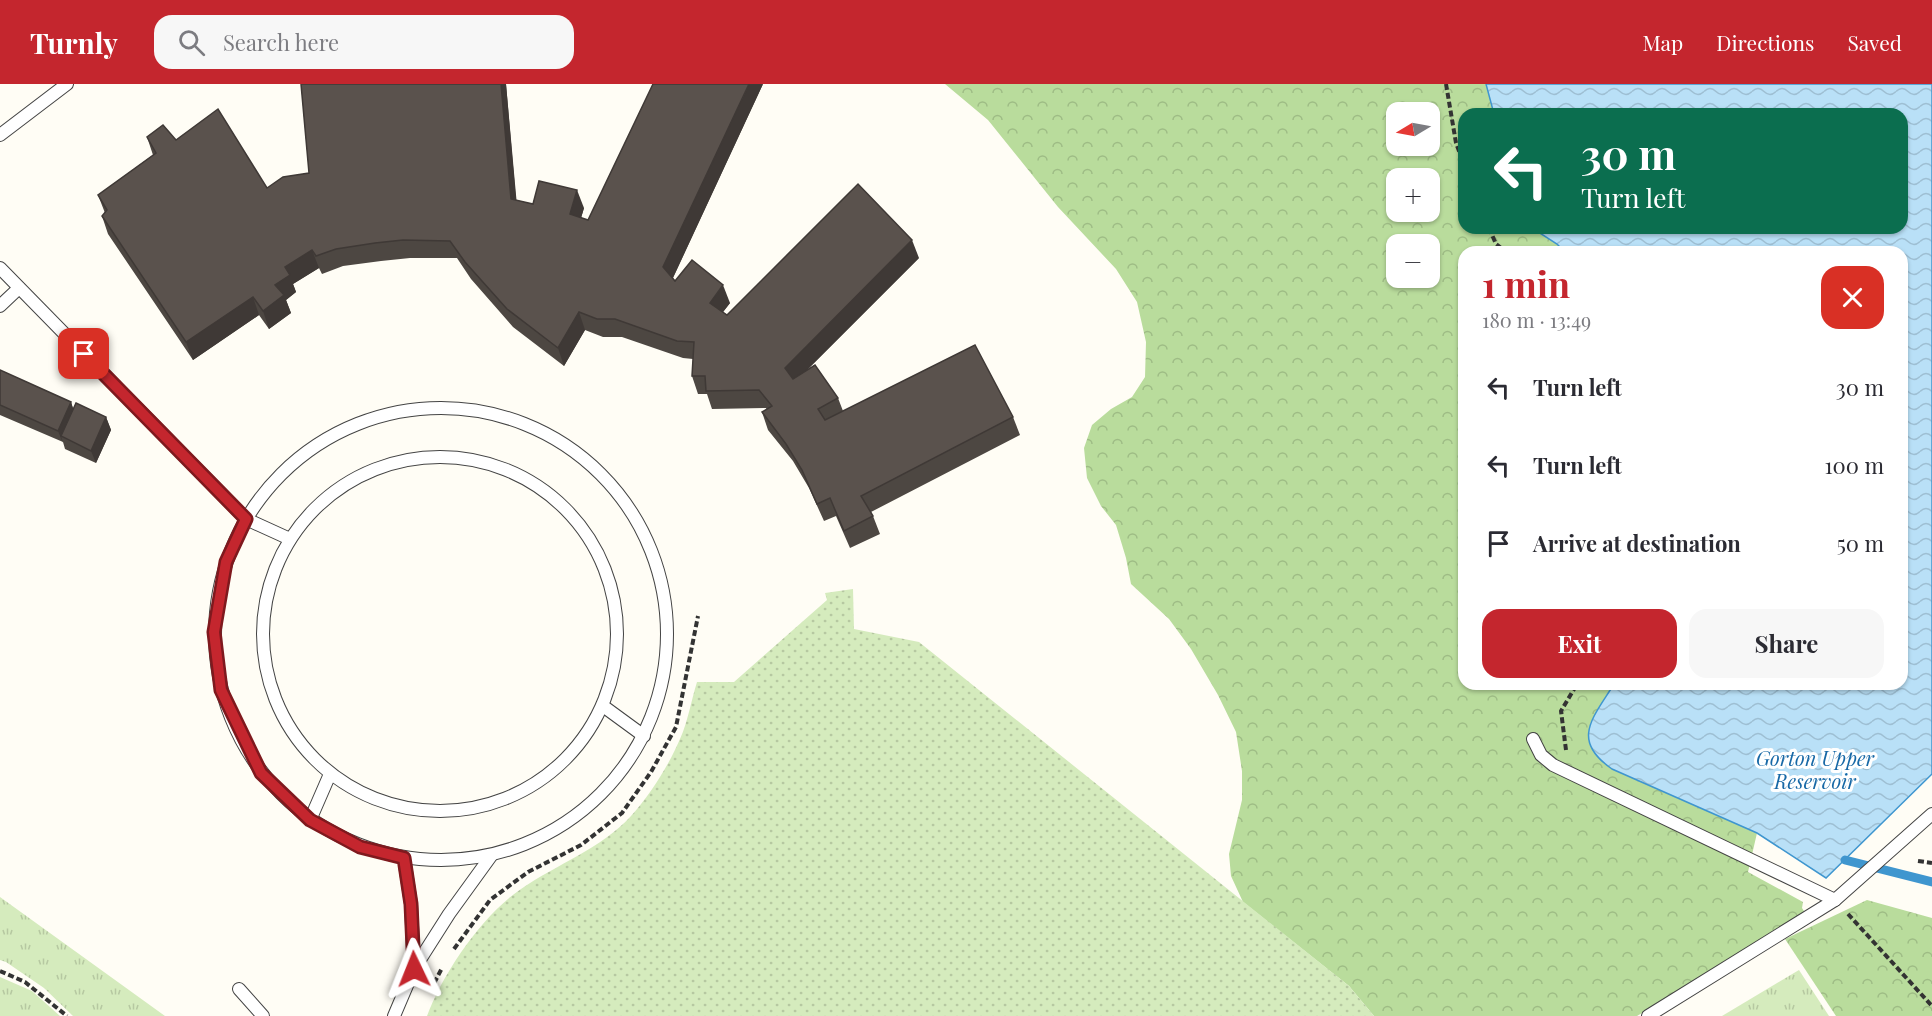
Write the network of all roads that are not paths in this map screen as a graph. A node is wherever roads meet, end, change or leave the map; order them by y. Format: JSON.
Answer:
{"nodes":[{"id":1,"x":67,"y":84,"type":"edge"},
{"id":2,"x":0,"y":135,"type":"edge"},
{"id":3,"x":0,"y":268,"type":"edge"},
{"id":4,"x":19,"y":288,"type":"junction"},
{"id":5,"x":0,"y":306,"type":"edge"},
{"id":6,"x":246,"y":519,"type":"junction"},
{"id":7,"x":290,"y":539,"type":"junction"},
{"id":8,"x":603,"y":706,"type":"junction"},
{"id":9,"x":644,"y":736,"type":"junction"},
{"id":10,"x":1533,"y":739,"type":"dead end"},
{"id":11,"x":330,"y":774,"type":"junction"},
{"id":12,"x":1932,"y":814,"type":"edge"},
{"id":13,"x":310,"y":820,"type":"junction"},
{"id":14,"x":491,"y":856,"type":"junction"},
{"id":15,"x":404,"y":858,"type":"junction"},
{"id":16,"x":1835,"y":900,"type":"junction"},
{"id":17,"x":414,"y":969,"type":"junction"},
{"id":18,"x":239,"y":989,"type":"dead end"},
{"id":19,"x":263,"y":1016,"type":"edge"},
{"id":20,"x":394,"y":1016,"type":"edge"},
{"id":21,"x":1648,"y":1016,"type":"edge"}],
"edges":[{"from":1,"to":2,"type":"lane"},
{"from":3,"to":4,"type":"lane"},
{"from":4,"to":5,"type":"lane"},
{"from":4,"to":6,"type":"lane"},
{"from":6,"to":7,"type":"lane"},
{"from":6,"to":9,"type":"lane"},
{"from":6,"to":13,"type":"lane"},
{"from":7,"to":8,"type":"lane"},
{"from":7,"to":11,"type":"lane"},
{"from":8,"to":9,"type":"lane"},
{"from":8,"to":11,"type":"lane"},
{"from":9,"to":14,"type":"lane"},
{"from":10,"to":16,"type":"lane"},
{"from":11,"to":13,"type":"lane"},
{"from":12,"to":16,"type":"lane"},
{"from":13,"to":15,"type":"lane"},
{"from":14,"to":15,"type":"lane"},
{"from":14,"to":17,"type":"lane"},
{"from":15,"to":17,"type":"lane"},
{"from":16,"to":21,"type":"lane"},
{"from":17,"to":20,"type":"lane"},
{"from":18,"to":19,"type":"lane"}]}
